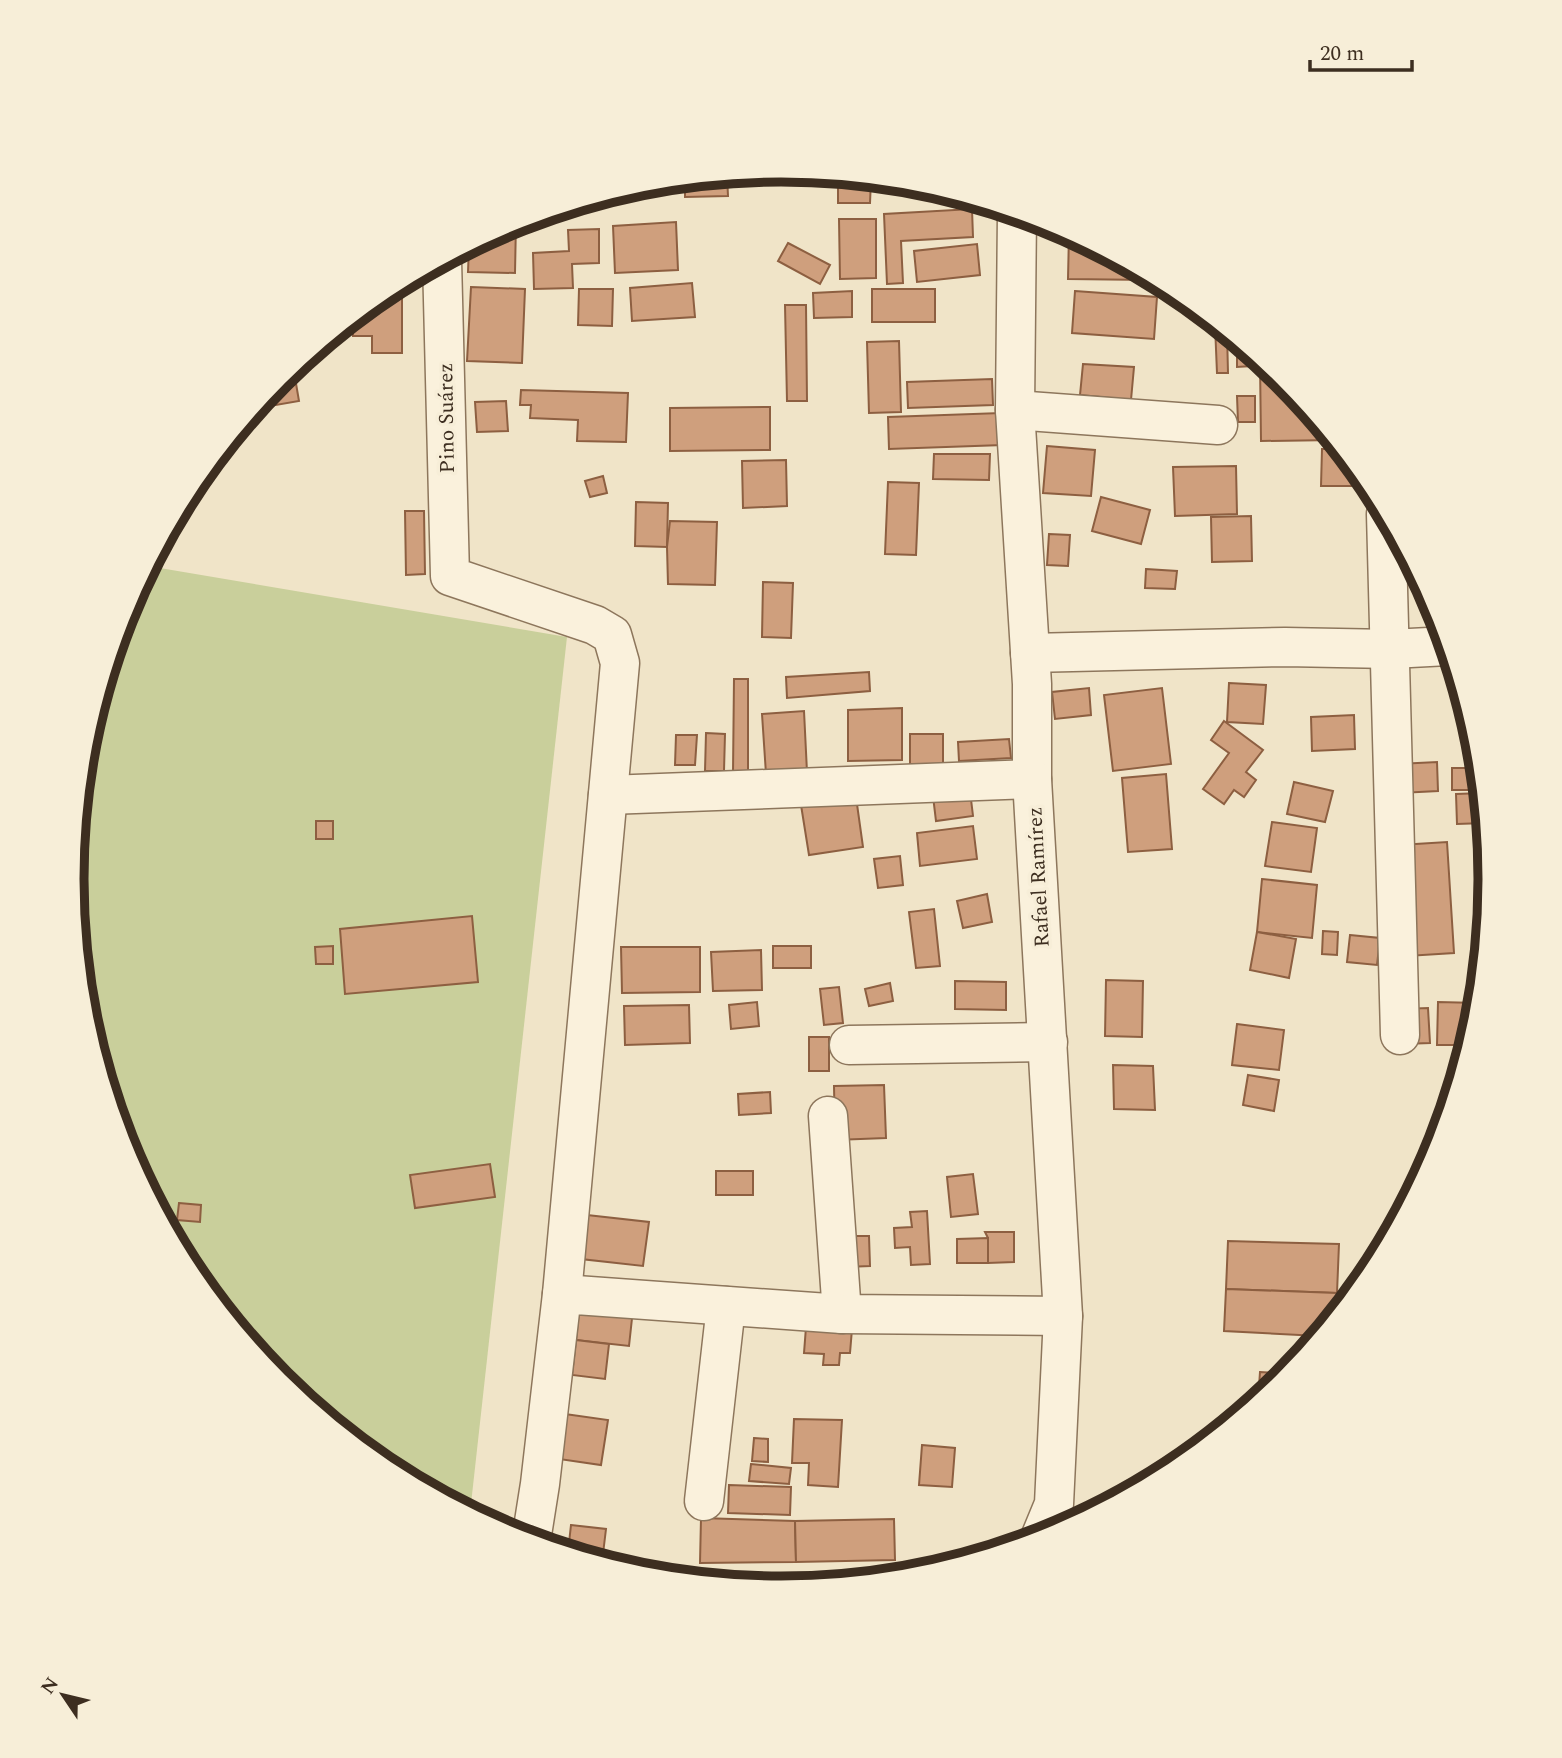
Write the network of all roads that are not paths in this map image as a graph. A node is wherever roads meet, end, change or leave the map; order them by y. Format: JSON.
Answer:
{"nodes":[{"id":1,"x":1017,"y":223,"type":"edge"},
{"id":2,"x":442,"y":270,"type":"edge"},
{"id":3,"x":1015,"y":410,"type":"junction"},
{"id":4,"x":1218,"y":425,"type":"dead end"},
{"id":5,"x":1387,"y":533,"type":"edge"},
{"id":6,"x":1438,"y":647,"type":"edge"},
{"id":7,"x":1391,"y":649,"type":"junction"},
{"id":8,"x":1030,"y":653,"type":"junction"},
{"id":9,"x":1032,"y":779,"type":"junction"},
{"id":10,"x":608,"y":795,"type":"junction"},
{"id":11,"x":1400,"y":1035,"type":"dead end"},
{"id":12,"x":1048,"y":1042,"type":"junction"},
{"id":13,"x":849,"y":1045,"type":"dead end"},
{"id":14,"x":828,"y":1116,"type":"dead end"},
{"id":15,"x":562,"y":1294,"type":"junction"},
{"id":16,"x":726,"y":1306,"type":"junction"},
{"id":17,"x":842,"y":1314,"type":"junction"},
{"id":18,"x":1063,"y":1315,"type":"junction"},
{"id":19,"x":704,"y":1501,"type":"dead end"},
{"id":20,"x":1046,"y":1524,"type":"edge"},
{"id":21,"x":532,"y":1530,"type":"edge"}],
"edges":[{"from":1,"to":3,"type":"street","name":"Rafael Ramírez"},
{"from":2,"to":10,"type":"street","name":"Pino Suárez"},
{"from":3,"to":4,"type":"street"},
{"from":3,"to":8,"type":"street","name":"Rafael Ramírez"},
{"from":5,"to":7,"type":"street"},
{"from":6,"to":7,"type":"street"},
{"from":7,"to":8,"type":"street"},
{"from":7,"to":11,"type":"street"},
{"from":8,"to":9,"type":"street","name":"Rafael Ramírez"},
{"from":9,"to":10,"type":"street"},
{"from":9,"to":12,"type":"street","name":"Rafael Ramírez"},
{"from":10,"to":15,"type":"street"},
{"from":12,"to":13,"type":"street"},
{"from":12,"to":18,"type":"street","name":"Rafael Ramírez"},
{"from":14,"to":17,"type":"street"},
{"from":15,"to":16,"type":"street"},
{"from":15,"to":21,"type":"street"},
{"from":16,"to":17,"type":"street"},
{"from":16,"to":19,"type":"street"},
{"from":17,"to":18,"type":"street"},
{"from":18,"to":20,"type":"street","name":"Rafael Ramírez"}]}
